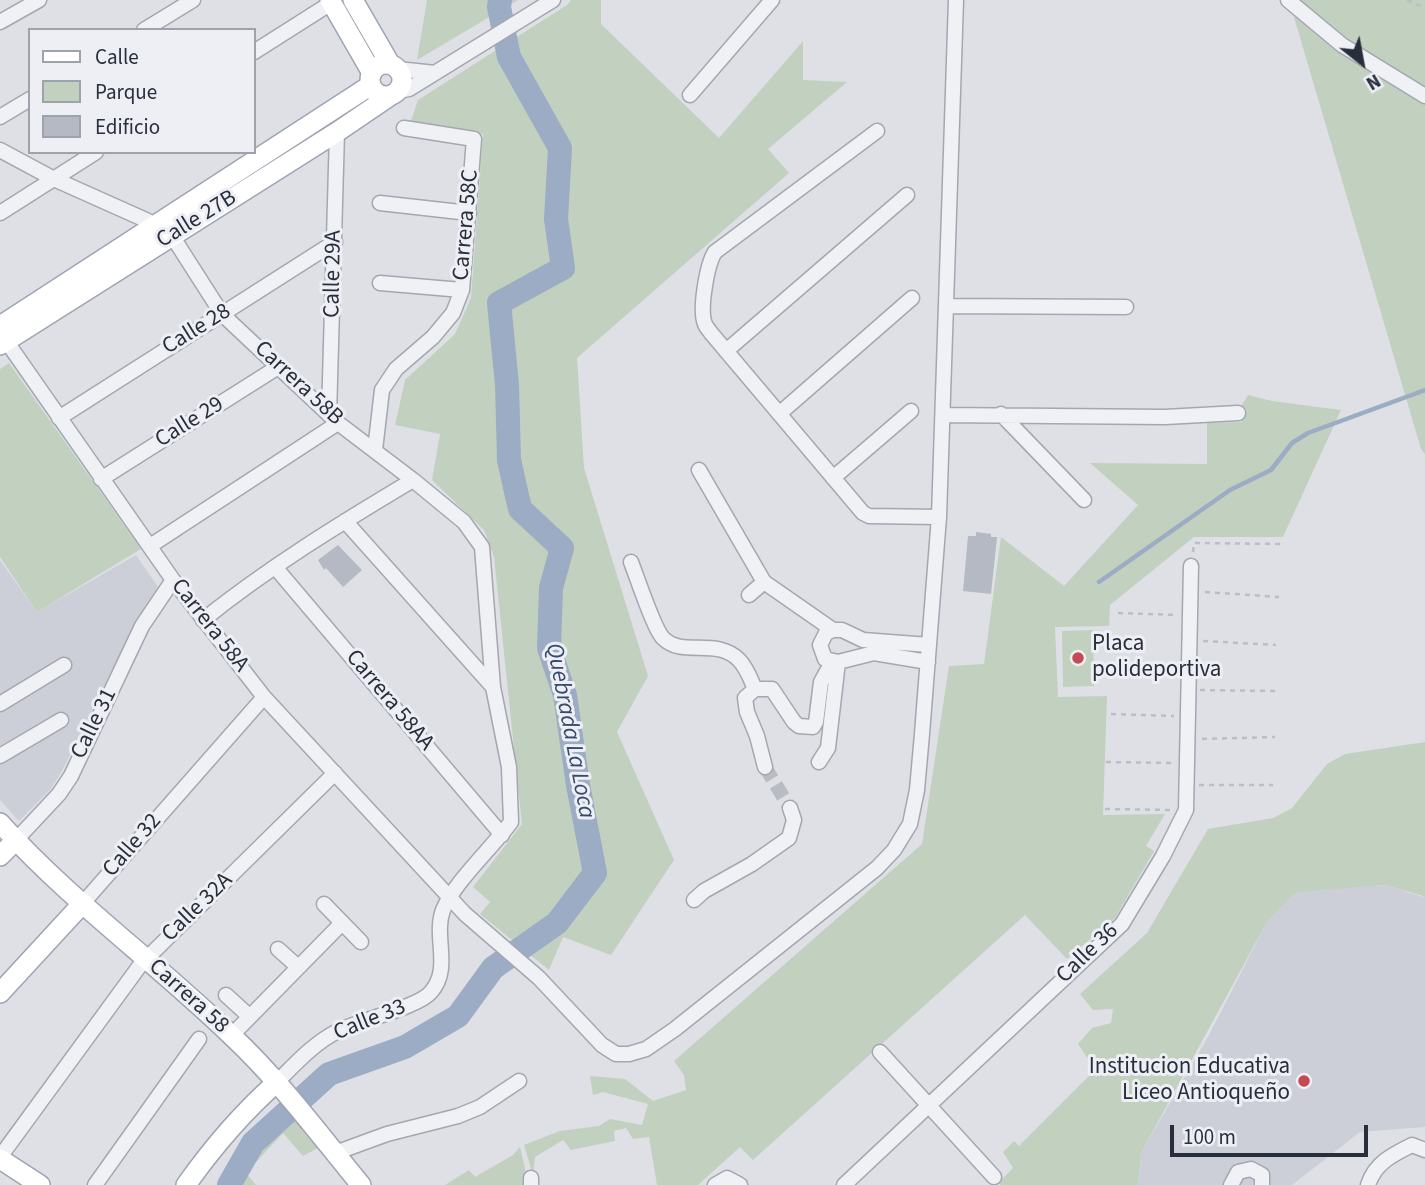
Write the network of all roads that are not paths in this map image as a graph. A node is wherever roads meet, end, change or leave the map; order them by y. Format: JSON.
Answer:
{"nodes":[{"id":1,"x":39,"y":0,"type":"edge"},
{"id":2,"x":193,"y":0,"type":"edge"},
{"id":3,"x":553,"y":0,"type":"edge"},
{"id":4,"x":772,"y":0,"type":"edge"},
{"id":5,"x":956,"y":0,"type":"edge"},
{"id":6,"x":1287,"y":0,"type":"edge"},
{"id":7,"x":331,"y":1,"type":"edge"},
{"id":8,"x":356,"y":2,"type":"edge"},
{"id":9,"x":0,"y":22,"type":"edge"},
{"id":10,"x":147,"y":28,"type":"edge"},
{"id":11,"x":256,"y":51,"type":"edge"},
{"id":12,"x":383,"y":73,"type":"junction"},
{"id":13,"x":435,"y":73,"type":"junction"},
{"id":14,"x":395,"y":92,"type":"junction"},
{"id":15,"x":690,"y":95,"type":"dead end"},
{"id":16,"x":1425,"y":96,"type":"edge"},
{"id":17,"x":28,"y":100,"type":"edge"},
{"id":18,"x":0,"y":117,"type":"edge"},
{"id":19,"x":404,"y":128,"type":"dead end"},
{"id":20,"x":877,"y":131,"type":"dead end"},
{"id":21,"x":337,"y":132,"type":"junction"},
{"id":22,"x":0,"y":150,"type":"edge"},
{"id":23,"x":93,"y":154,"type":"edge"},
{"id":24,"x":54,"y":179,"type":"junction"},
{"id":25,"x":906,"y":195,"type":"dead end"},
{"id":26,"x":380,"y":203,"type":"dead end"},
{"id":27,"x":0,"y":213,"type":"edge"},
{"id":28,"x":469,"y":214,"type":"junction"},
{"id":29,"x":162,"y":232,"type":"junction"},
{"id":30,"x":335,"y":242,"type":"junction"},
{"id":31,"x":380,"y":283,"type":"dead end"},
{"id":32,"x":463,"y":290,"type":"junction"},
{"id":33,"x":912,"y":298,"type":"dead end"},
{"id":34,"x":946,"y":306,"type":"junction"},
{"id":35,"x":1126,"y":307,"type":"dead end"},
{"id":36,"x":222,"y":314,"type":"junction"},
{"id":37,"x":2,"y":336,"type":"edge"},
{"id":38,"x":726,"y":351,"type":"junction"},
{"id":39,"x":278,"y":367,"type":"junction"},
{"id":40,"x":911,"y":411,"type":"dead end"},
{"id":41,"x":1238,"y":413,"type":"dead end"},
{"id":42,"x":779,"y":414,"type":"junction"},
{"id":43,"x":1001,"y":414,"type":"junction"},
{"id":44,"x":943,"y":415,"type":"junction"},
{"id":45,"x":59,"y":418,"type":"junction"},
{"id":46,"x":334,"y":419,"type":"junction"},
{"id":47,"x":374,"y":450,"type":"junction"},
{"id":48,"x":699,"y":470,"type":"dead end"},
{"id":49,"x":833,"y":478,"type":"junction"},
{"id":50,"x":101,"y":479,"type":"junction"},
{"id":51,"x":414,"y":480,"type":"junction"},
{"id":52,"x":1084,"y":500,"type":"dead end"},
{"id":53,"x":939,"y":517,"type":"junction"},
{"id":54,"x":345,"y":521,"type":"junction"},
{"id":55,"x":150,"y":546,"type":"junction"},
{"id":56,"x":631,"y":562,"type":"dead end"},
{"id":57,"x":1191,"y":566,"type":"road end"},
{"id":58,"x":275,"y":567,"type":"junction"},
{"id":59,"x":173,"y":580,"type":"junction"},
{"id":60,"x":764,"y":582,"type":"junction"},
{"id":61,"x":749,"y":595,"type":"dead end"},
{"id":62,"x":203,"y":620,"type":"junction"},
{"id":63,"x":833,"y":630,"type":"junction"},
{"id":64,"x":929,"y":645,"type":"junction"},
{"id":65,"x":835,"y":662,"type":"junction"},
{"id":66,"x":928,"y":662,"type":"junction"},
{"id":67,"x":64,"y":665,"type":"dead end"},
{"id":68,"x":493,"y":687,"type":"junction"},
{"id":69,"x":755,"y":689,"type":"junction"},
{"id":70,"x":264,"y":697,"type":"junction"},
{"id":71,"x":0,"y":704,"type":"edge"},
{"id":72,"x":61,"y":720,"type":"dead end"},
{"id":73,"x":0,"y":755,"type":"edge"},
{"id":74,"x":819,"y":762,"type":"dead end"},
{"id":75,"x":765,"y":767,"type":"tunnel mouth"},
{"id":76,"x":335,"y":773,"type":"junction"},
{"id":77,"x":790,"y":808,"type":"tunnel mouth"},
{"id":78,"x":0,"y":823,"type":"edge"},
{"id":79,"x":502,"y":835,"type":"junction"},
{"id":80,"x":16,"y":840,"type":"junction"},
{"id":81,"x":0,"y":856,"type":"edge"},
{"id":82,"x":449,"y":897,"type":"junction"},
{"id":83,"x":694,"y":900,"type":"dead end"},
{"id":84,"x":83,"y":903,"type":"junction"},
{"id":85,"x":324,"y":904,"type":"dead end"},
{"id":86,"x":342,"y":923,"type":"junction"},
{"id":87,"x":361,"y":942,"type":"dead end"},
{"id":88,"x":278,"y":949,"type":"dead end"},
{"id":89,"x":146,"y":959,"type":"junction"},
{"id":90,"x":298,"y":967,"type":"junction"},
{"id":91,"x":0,"y":993,"type":"edge"},
{"id":92,"x":226,"y":995,"type":"dead end"},
{"id":93,"x":249,"y":1016,"type":"junction"},
{"id":94,"x":232,"y":1035,"type":"junction"},
{"id":95,"x":199,"y":1039,"type":"dead end"},
{"id":96,"x":880,"y":1052,"type":"dead end"},
{"id":97,"x":519,"y":1081,"type":"dead end"},
{"id":98,"x":277,"y":1082,"type":"junction"},
{"id":99,"x":928,"y":1104,"type":"junction"},
{"id":100,"x":1425,"y":1150,"type":"edge"},
{"id":101,"x":335,"y":1153,"type":"junction"},
{"id":102,"x":0,"y":1158,"type":"edge"},
{"id":103,"x":994,"y":1177,"type":"dead end"},
{"id":104,"x":738,"y":1184,"type":"edge"},
{"id":105,"x":40,"y":1185,"type":"edge"},
{"id":106,"x":95,"y":1185,"type":"edge"},
{"id":107,"x":186,"y":1185,"type":"edge"},
{"id":108,"x":361,"y":1185,"type":"edge"},
{"id":109,"x":715,"y":1185,"type":"edge"},
{"id":110,"x":844,"y":1185,"type":"edge"},
{"id":111,"x":1231,"y":1185,"type":"edge"},
{"id":112,"x":1262,"y":1185,"type":"edge"},
{"id":113,"x":1368,"y":1185,"type":"edge"}],
"edges":[{"from":1,"to":9,"type":"street"},
{"from":2,"to":10,"type":"street"},
{"from":3,"to":13,"type":"street","name":"Calle 27B"},
{"from":4,"to":15,"type":"street"},
{"from":5,"to":34,"type":"street","name":"Carrera 58A"},
{"from":6,"to":16,"type":"street"},
{"from":7,"to":11,"type":"street"},
{"from":7,"to":12,"type":"main road"},
{"from":8,"to":12,"type":"main road"},
{"from":12,"to":13,"type":"street"},
{"from":12,"to":14,"type":"main road"},
{"from":12,"to":14,"type":"main road"},
{"from":12,"to":29,"type":"main road","name":"Calle 27B"},
{"from":13,"to":14,"type":"street","name":"Calle 27B"},
{"from":14,"to":21,"type":"main road","name":"Calle 27B"},
{"from":17,"to":18,"type":"street"},
{"from":19,"to":28,"type":"street","name":"Carrera 58C"},
{"from":20,"to":38,"type":"street"},
{"from":21,"to":29,"type":"main road","name":"Calle 27B"},
{"from":21,"to":30,"type":"street","name":"Calle 29A"},
{"from":22,"to":24,"type":"street","name":"Carrera 58B"},
{"from":23,"to":24,"type":"street"},
{"from":24,"to":27,"type":"street"},
{"from":24,"to":29,"type":"street","name":"Carrera 58B"},
{"from":25,"to":38,"type":"street"},
{"from":26,"to":28,"type":"street"},
{"from":28,"to":32,"type":"street","name":"Carrera 58C"},
{"from":29,"to":36,"type":"street","name":"Carrera 58B"},
{"from":29,"to":37,"type":"main road","name":"Calle 27B"},
{"from":30,"to":36,"type":"street","name":"Calle 28"},
{"from":30,"to":46,"type":"street","name":"Calle 29A"},
{"from":31,"to":32,"type":"street"},
{"from":32,"to":47,"type":"street","name":"Carrera 58C"},
{"from":33,"to":42,"type":"street"},
{"from":34,"to":35,"type":"street"},
{"from":34,"to":44,"type":"street","name":"Carrera 58A"},
{"from":36,"to":39,"type":"street","name":"Carrera 58B"},
{"from":36,"to":45,"type":"street","name":"Calle 28"},
{"from":37,"to":45,"type":"street","name":"Carrera 58A"},
{"from":38,"to":42,"type":"street"},
{"from":39,"to":46,"type":"street","name":"Carrera 58B"},
{"from":39,"to":50,"type":"street","name":"Calle 29"},
{"from":40,"to":49,"type":"street"},
{"from":41,"to":43,"type":"street"},
{"from":42,"to":49,"type":"street"},
{"from":43,"to":44,"type":"street"},
{"from":43,"to":52,"type":"street"},
{"from":44,"to":53,"type":"street","name":"Carrera 58A"},
{"from":45,"to":50,"type":"street","name":"Carrera 58A"},
{"from":46,"to":47,"type":"street","name":"Carrera 58B"},
{"from":46,"to":55,"type":"street"},
{"from":47,"to":51,"type":"street","name":"Carrera 58B"},
{"from":48,"to":60,"type":"street"},
{"from":49,"to":53,"type":"street"},
{"from":50,"to":55,"type":"street","name":"Carrera 58A"},
{"from":51,"to":54,"type":"street"},
{"from":51,"to":68,"type":"street","name":"Carrera 58B"},
{"from":53,"to":64,"type":"street","name":"Carrera 58A"},
{"from":54,"to":58,"type":"street"},
{"from":54,"to":68,"type":"street"},
{"from":55,"to":59,"type":"street","name":"Carrera 58A"},
{"from":56,"to":69,"type":"street"},
{"from":57,"to":99,"type":"street","name":"Calle 36"},
{"from":58,"to":62,"type":"street"},
{"from":58,"to":79,"type":"street","name":"Carrera 58AA"},
{"from":59,"to":62,"type":"street","name":"Carrera 58A"},
{"from":59,"to":80,"type":"street","name":"Calle 31"},
{"from":60,"to":61,"type":"street"},
{"from":60,"to":63,"type":"street"},
{"from":62,"to":70,"type":"street","name":"Carrera 58A"},
{"from":63,"to":64,"type":"street"},
{"from":63,"to":65,"type":"street"},
{"from":64,"to":66,"type":"street","name":"Carrera 58A"},
{"from":65,"to":66,"type":"street"},
{"from":65,"to":69,"type":"street"},
{"from":65,"to":74,"type":"street"},
{"from":66,"to":82,"type":"street","name":"Carrera 58A"},
{"from":67,"to":71,"type":"street"},
{"from":68,"to":79,"type":"street","name":"Carrera 58B"},
{"from":69,"to":75,"type":"street"},
{"from":70,"to":76,"type":"street","name":"Carrera 58A"},
{"from":70,"to":84,"type":"street","name":"Calle 32"},
{"from":72,"to":73,"type":"street"},
{"from":76,"to":82,"type":"street","name":"Carrera 58A"},
{"from":76,"to":89,"type":"street","name":"Calle 32A"},
{"from":77,"to":83,"type":"street"},
{"from":78,"to":80,"type":"main road","name":"Carrera 58"},
{"from":79,"to":82,"type":"street","name":"Carrera 58B"},
{"from":80,"to":81,"type":"main road","name":"Calle 31"},
{"from":80,"to":84,"type":"main road","name":"Carrera 58"},
{"from":82,"to":98,"type":"street","name":"Calle 33"},
{"from":84,"to":89,"type":"main road","name":"Carrera 58"},
{"from":84,"to":91,"type":"main road","name":"Calle 32"},
{"from":85,"to":86,"type":"street"},
{"from":86,"to":87,"type":"street"},
{"from":86,"to":90,"type":"street"},
{"from":88,"to":90,"type":"street"},
{"from":89,"to":94,"type":"main road","name":"Carrera 58"},
{"from":89,"to":102,"type":"street","name":"Calle 32A"},
{"from":90,"to":93,"type":"street"},
{"from":92,"to":93,"type":"street"},
{"from":93,"to":94,"type":"street"},
{"from":94,"to":98,"type":"main road","name":"Carrera 58"},
{"from":95,"to":106,"type":"street"},
{"from":96,"to":99,"type":"street"},
{"from":97,"to":101,"type":"street"},
{"from":98,"to":101,"type":"main road","name":"Carrera 58"},
{"from":98,"to":107,"type":"main road","name":"Calle 33"},
{"from":99,"to":103,"type":"street"},
{"from":99,"to":110,"type":"street","name":"Calle 36"},
{"from":100,"to":113,"type":"street"},
{"from":101,"to":108,"type":"main road","name":"Carrera 58"},
{"from":102,"to":105,"type":"main road"},
{"from":104,"to":109,"type":"street"},
{"from":111,"to":112,"type":"street"}]}
